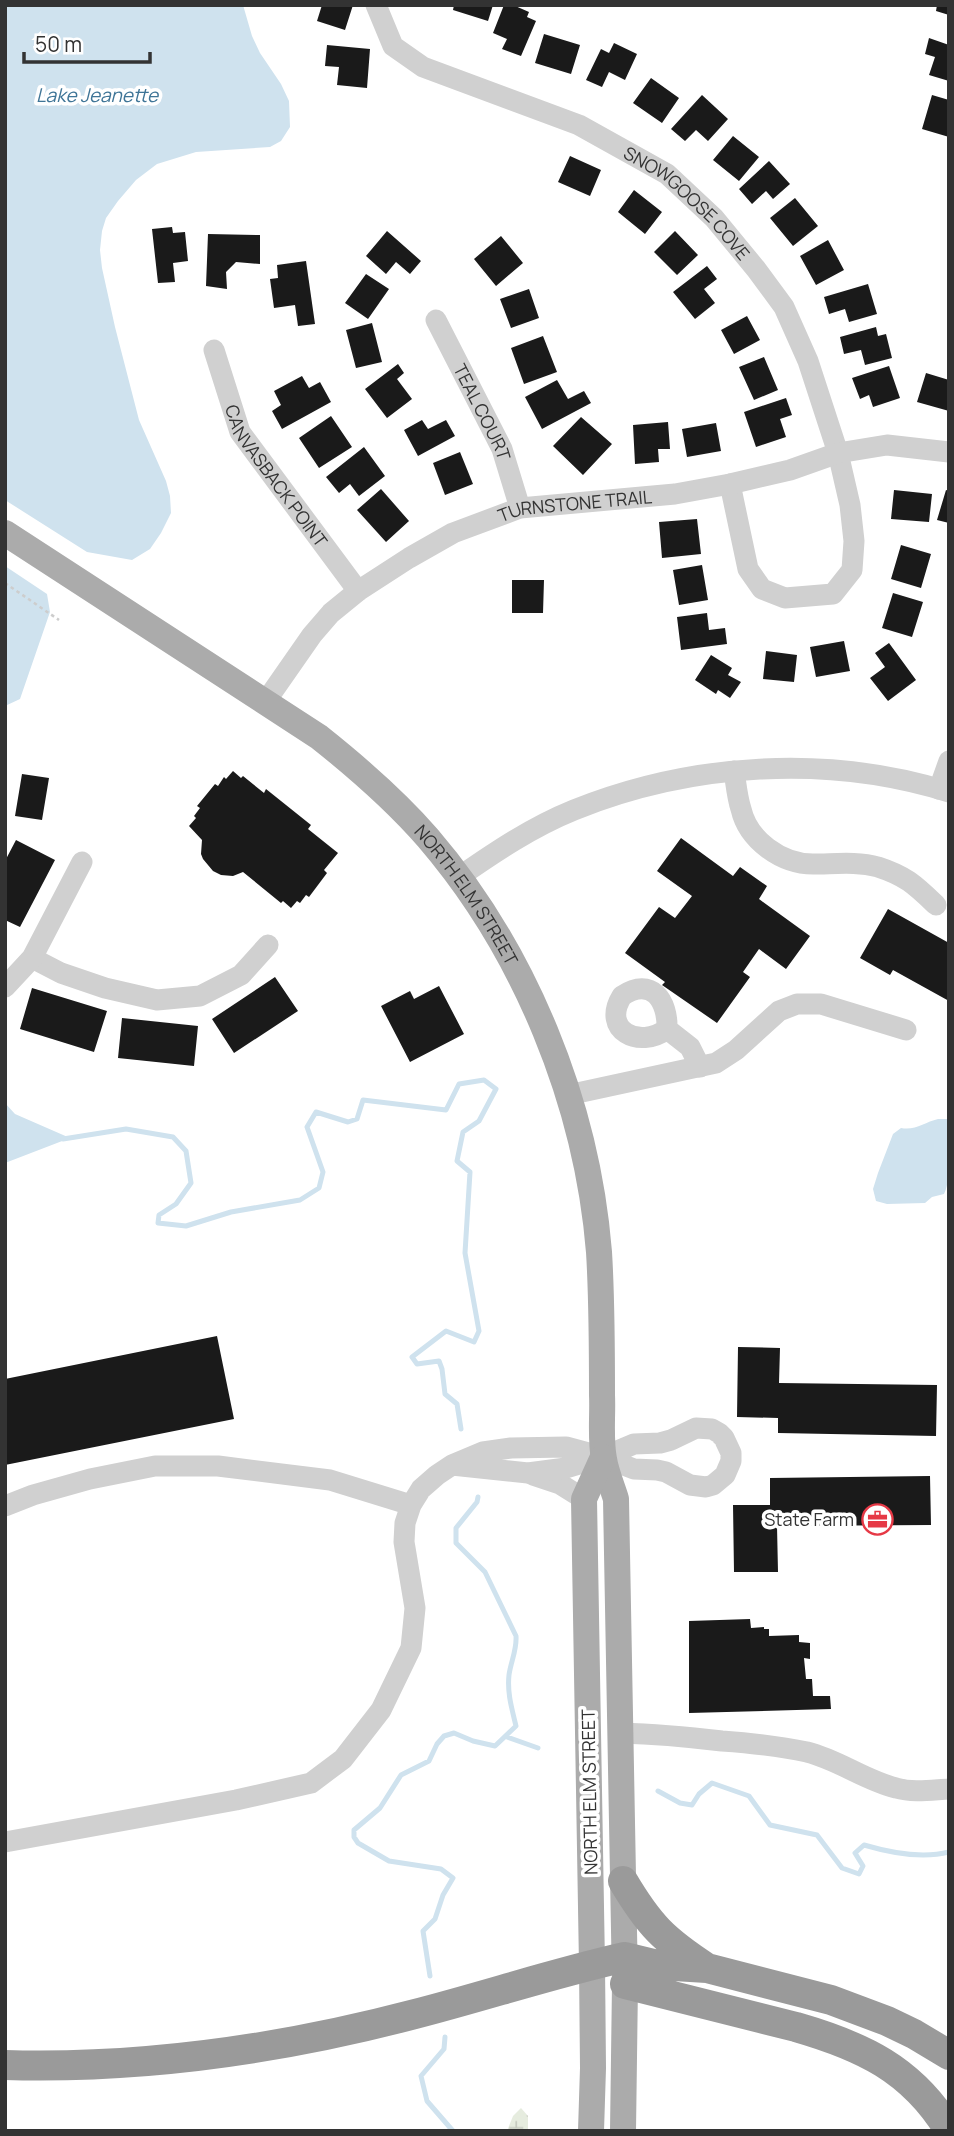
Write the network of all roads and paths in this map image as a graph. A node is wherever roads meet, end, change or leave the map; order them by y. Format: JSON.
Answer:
{"nodes":[{"id":1,"x":376,"y":5,"type":"edge"},
{"id":2,"x":436,"y":320,"type":"dead end"},
{"id":3,"x":214,"y":349,"type":"dead end"},
{"id":4,"x":949,"y":452,"type":"edge"},
{"id":5,"x":838,"y":453,"type":"junction"},
{"id":6,"x":730,"y":484,"type":"junction"},
{"id":7,"x":520,"y":508,"type":"junction"},
{"id":8,"x":5,"y":533,"type":"edge"},
{"id":9,"x":5,"y":583,"type":"edge"},
{"id":10,"x":358,"y":591,"type":"junction"},
{"id":11,"x":59,"y":620,"type":"dead end"},
{"id":12,"x":266,"y":701,"type":"junction"},
{"id":13,"x":949,"y":761,"type":"edge"},
{"id":14,"x":734,"y":771,"type":"junction"},
{"id":15,"x":944,"y":790,"type":"edge"},
{"id":16,"x":82,"y":862,"type":"dead end"},
{"id":17,"x":459,"y":877,"type":"junction"},
{"id":18,"x":936,"y":905,"type":"dead end"},
{"id":19,"x":268,"y":945,"type":"dead end"},
{"id":20,"x":32,"y":958,"type":"junction"},
{"id":21,"x":5,"y":987,"type":"edge"},
{"id":22,"x":667,"y":1029,"type":"dead end"},
{"id":23,"x":906,"y":1030,"type":"dead end"},
{"id":24,"x":700,"y":1067,"type":"junction"},
{"id":25,"x":568,"y":1095,"type":"junction"},
{"id":26,"x":603,"y":1457,"type":"junction"},
{"id":27,"x":452,"y":1465,"type":"junction"},
{"id":28,"x":528,"y":1473,"type":"junction"},
{"id":29,"x":584,"y":1499,"type":"junction"},
{"id":30,"x":411,"y":1505,"type":"junction"},
{"id":31,"x":5,"y":1506,"type":"edge"},
{"id":32,"x":621,"y":1733,"type":"junction"},
{"id":33,"x":949,"y":1789,"type":"edge"},
{"id":34,"x":5,"y":1842,"type":"edge"},
{"id":35,"x":623,"y":1881,"type":"junction"},
{"id":36,"x":592,"y":1965,"type":"junction"},
{"id":37,"x":707,"y":1968,"type":"junction"},
{"id":38,"x":625,"y":1971,"type":"junction"},
{"id":39,"x":949,"y":2055,"type":"edge"},
{"id":40,"x":5,"y":2065,"type":"edge"},
{"id":41,"x":949,"y":2130,"type":"edge"},
{"id":42,"x":591,"y":2131,"type":"edge"},
{"id":43,"x":624,"y":2131,"type":"edge"}],
"edges":[{"from":1,"to":5,"type":"street","name":"SNOWGOOSE COVE"},
{"from":2,"to":7,"type":"street","name":"TEAL COURT"},
{"from":3,"to":10,"type":"street","name":"CANVASBACK POINT"},
{"from":4,"to":5,"type":"street","name":"TURNSTONE TRAIL"},
{"from":5,"to":6,"type":"street","name":"TURNSTONE TRAIL"},
{"from":5,"to":6,"type":"street","name":"SNOWGOOSE COVE"},
{"from":6,"to":7,"type":"street","name":"TURNSTONE TRAIL"},
{"from":7,"to":10,"type":"street","name":"TURNSTONE TRAIL"},
{"from":8,"to":12,"type":"main road","name":"NORTH ELM STREET"},
{"from":9,"to":11,"type":"path"},
{"from":10,"to":12,"type":"street","name":"TURNSTONE TRAIL"},
{"from":12,"to":17,"type":"main road","name":"NORTH ELM STREET"},
{"from":13,"to":15,"type":"street"},
{"from":14,"to":15,"type":"street"},
{"from":14,"to":17,"type":"street"},
{"from":14,"to":18,"type":"street"},
{"from":16,"to":20,"type":"street"},
{"from":17,"to":25,"type":"main road","name":"NORTH ELM STREET"},
{"from":19,"to":20,"type":"street"},
{"from":20,"to":21,"type":"street"},
{"from":22,"to":24,"type":"street"},
{"from":23,"to":24,"type":"street"},
{"from":24,"to":25,"type":"street"},
{"from":25,"to":26,"type":"main road","name":"NORTH ELM STREET"},
{"from":26,"to":26,"type":"street"},
{"from":26,"to":27,"type":"street"},
{"from":26,"to":28,"type":"street"},
{"from":26,"to":29,"type":"main road","name":"NORTH ELM STREET"},
{"from":26,"to":32,"type":"main road","name":"NORTH ELM STREET"},
{"from":27,"to":28,"type":"street"},
{"from":27,"to":30,"type":"street"},
{"from":28,"to":29,"type":"street"},
{"from":29,"to":36,"type":"main road","name":"NORTH ELM STREET"},
{"from":30,"to":31,"type":"street"},
{"from":30,"to":34,"type":"street"},
{"from":32,"to":33,"type":"street"},
{"from":32,"to":35,"type":"main road","name":"NORTH ELM STREET"},
{"from":35,"to":37,"type":"highway"},
{"from":35,"to":38,"type":"main road","name":"NORTH ELM STREET"},
{"from":36,"to":38,"type":"highway"},
{"from":36,"to":40,"type":"highway"},
{"from":36,"to":42,"type":"main road","name":"NORTH ELM STREET"},
{"from":37,"to":38,"type":"highway"},
{"from":37,"to":39,"type":"highway"},
{"from":38,"to":41,"type":"highway"},
{"from":38,"to":43,"type":"main road","name":"NORTH ELM STREET"}]}
